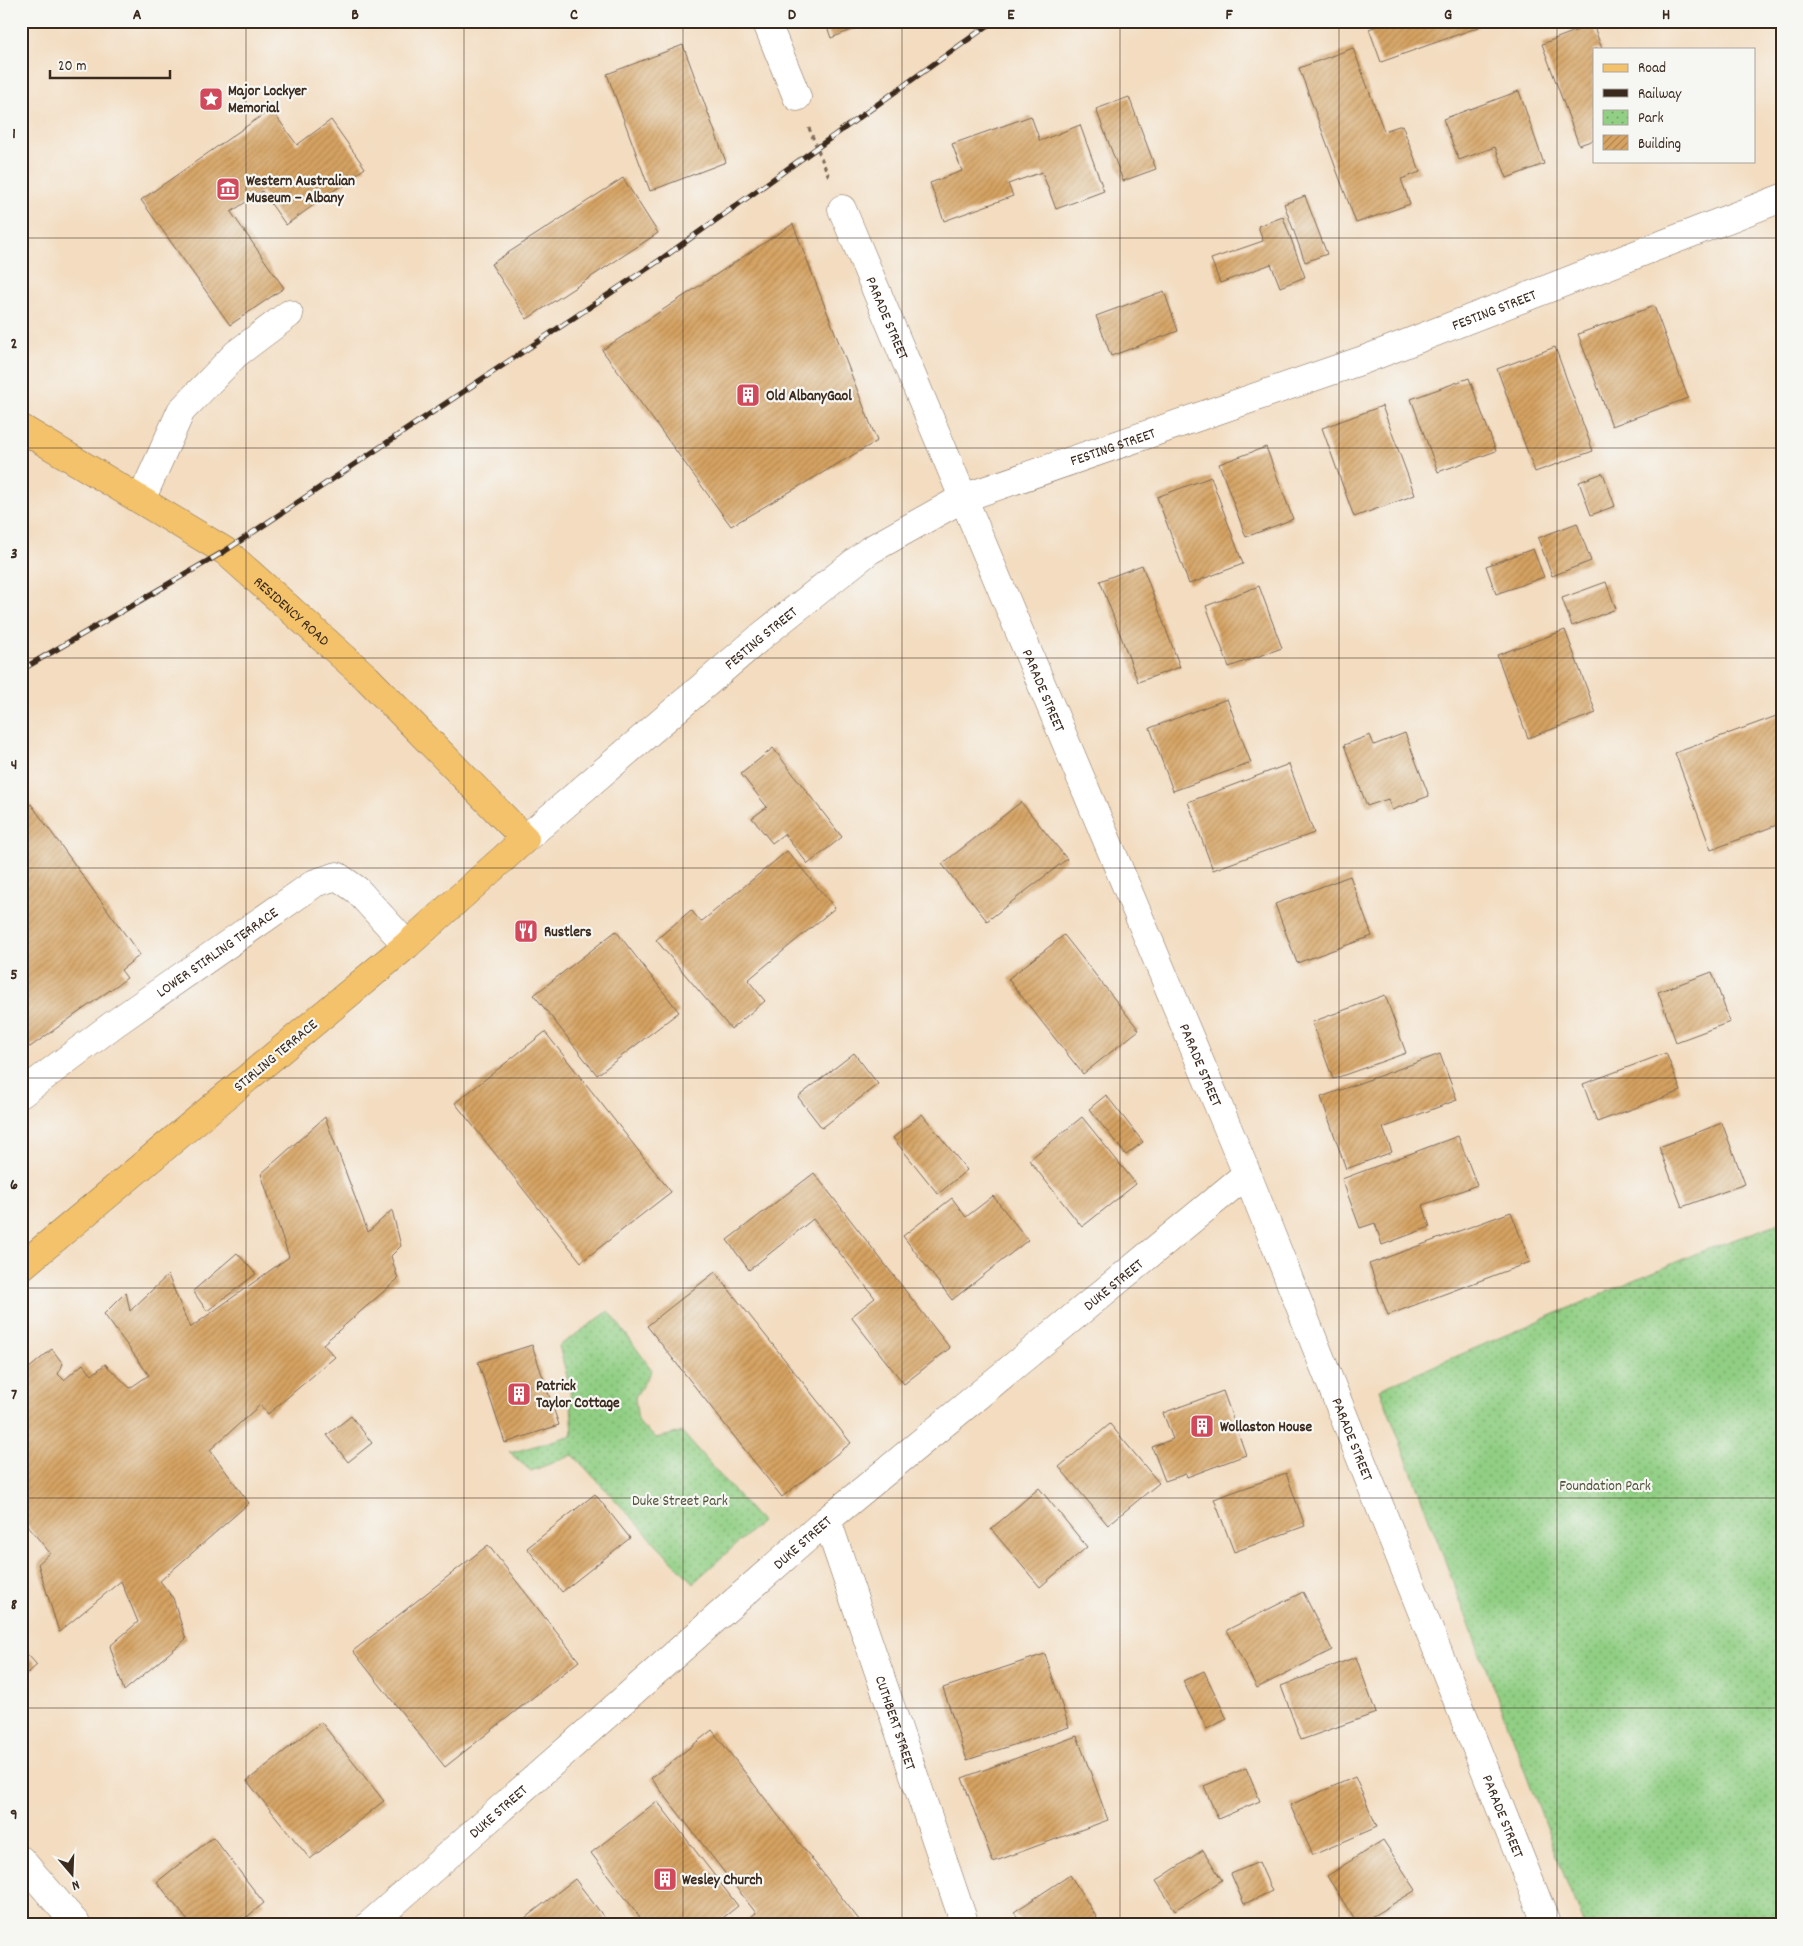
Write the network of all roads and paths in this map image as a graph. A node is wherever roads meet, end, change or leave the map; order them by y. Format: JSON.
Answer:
{"nodes":[{"id":1,"x":766,"y":21,"type":"edge"},
{"id":2,"x":797,"y":97,"type":"joint"},
{"id":3,"x":1782,"y":198,"type":"edge"},
{"id":4,"x":842,"y":209,"type":"joint"},
{"id":5,"x":289,"y":314,"type":"dead end"},
{"id":6,"x":21,"y":428,"type":"edge"},
{"id":7,"x":963,"y":498,"type":"junction"},
{"id":8,"x":141,"y":500,"type":"junction"},
{"id":9,"x":525,"y":839,"type":"junction"},
{"id":10,"x":407,"y":944,"type":"junction"},
{"id":11,"x":21,"y":1094,"type":"edge"},
{"id":12,"x":1247,"y":1174,"type":"junction"},
{"id":13,"x":21,"y":1267,"type":"edge"},
{"id":14,"x":827,"y":1520,"type":"junction"},
{"id":15,"x":21,"y":1860,"type":"edge"},
{"id":16,"x":76,"y":1925,"type":"edge"},
{"id":17,"x":369,"y":1925,"type":"edge"},
{"id":18,"x":965,"y":1925,"type":"edge"},
{"id":19,"x":1546,"y":1925,"type":"edge"}],
"edges":[{"from":1,"to":2,"type":"street"},
{"from":2,"to":4,"type":"path"},
{"from":3,"to":7,"type":"street","name":"FESTING STREET"},
{"from":4,"to":7,"type":"street","name":"PARADE STREET"},
{"from":5,"to":8,"type":"street"},
{"from":6,"to":8,"type":"main road","name":"RESIDENCY ROAD"},
{"from":7,"to":9,"type":"street","name":"FESTING STREET"},
{"from":7,"to":12,"type":"street","name":"PARADE STREET"},
{"from":8,"to":9,"type":"main road","name":"RESIDENCY ROAD"},
{"from":9,"to":10,"type":"main road","name":"STIRLING TERRACE"},
{"from":10,"to":11,"type":"street","name":"LOWER STIRLING TERRACE"},
{"from":10,"to":13,"type":"main road","name":"STIRLING TERRACE"},
{"from":12,"to":14,"type":"street","name":"DUKE STREET"},
{"from":12,"to":19,"type":"street","name":"PARADE STREET"},
{"from":14,"to":17,"type":"street","name":"DUKE STREET"},
{"from":14,"to":18,"type":"street","name":"CUTHBERT STREET"},
{"from":15,"to":16,"type":"street"}]}
